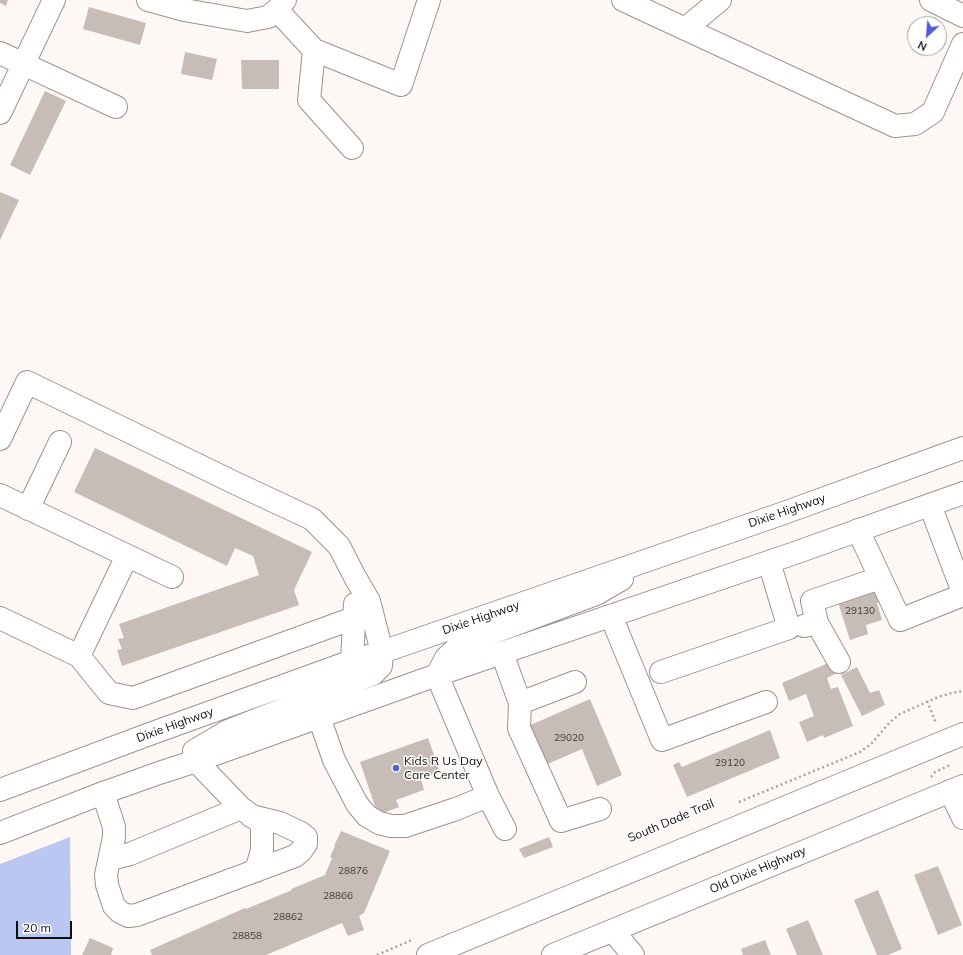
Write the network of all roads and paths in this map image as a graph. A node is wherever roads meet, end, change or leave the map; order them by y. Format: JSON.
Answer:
{"nodes":[{"id":1,"x":54,"y":0,"type":"edge"},
{"id":2,"x":148,"y":0,"type":"edge"},
{"id":3,"x":429,"y":0,"type":"edge"},
{"id":4,"x":623,"y":0,"type":"edge"},
{"id":5,"x":720,"y":0,"type":"edge"},
{"id":6,"x":931,"y":0,"type":"edge"},
{"id":7,"x":277,"y":9,"type":"edge"},
{"id":8,"x":963,"y":16,"type":"edge"},
{"id":9,"x":685,"y":29,"type":"junction"},
{"id":10,"x":963,"y":44,"type":"edge"},
{"id":11,"x":314,"y":50,"type":"junction"},
{"id":12,"x":0,"y":53,"type":"edge"},
{"id":13,"x":23,"y":64,"type":"junction"},
{"id":14,"x":116,"y":107,"type":"dead end"},
{"id":15,"x":0,"y":113,"type":"edge"},
{"id":16,"x":352,"y":148,"type":"dead end"},
{"id":17,"x":0,"y":439,"type":"edge"},
{"id":18,"x":60,"y":442,"type":"dead end"},
{"id":19,"x":963,"y":448,"type":"edge"},
{"id":20,"x":963,"y":493,"type":"edge"},
{"id":21,"x":0,"y":495,"type":"edge"},
{"id":22,"x":930,"y":505,"type":"junction"},
{"id":23,"x":28,"y":509,"type":"junction"},
{"id":24,"x":858,"y":530,"type":"junction"},
{"id":25,"x":663,"y":555,"type":"junction"},
{"id":26,"x":127,"y":556,"type":"junction"},
{"id":27,"x":769,"y":562,"type":"junction"},
{"id":28,"x":172,"y":577,"type":"dead end"},
{"id":29,"x":355,"y":577,"type":"junction"},
{"id":30,"x":871,"y":581,"type":"dead end"},
{"id":31,"x":963,"y":593,"type":"edge"},
{"id":32,"x":611,"y":616,"type":"junction"},
{"id":33,"x":0,"y":618,"type":"edge"},
{"id":34,"x":354,"y":618,"type":"junction"},
{"id":35,"x":817,"y":624,"type":"junction"},
{"id":36,"x":789,"y":628,"type":"junction"},
{"id":37,"x":382,"y":652,"type":"junction"},
{"id":38,"x":502,"y":653,"type":"junction"},
{"id":39,"x":79,"y":656,"type":"junction"},
{"id":40,"x":352,"y":661,"type":"junction"},
{"id":41,"x":839,"y":662,"type":"dead end"},
{"id":42,"x":661,"y":672,"type":"dead end"},
{"id":43,"x":437,"y":676,"type":"junction"},
{"id":44,"x":576,"y":682,"type":"dead end"},
{"id":45,"x":963,"y":692,"type":"edge"},
{"id":46,"x":927,"y":701,"type":"junction"},
{"id":47,"x":766,"y":702,"type":"dead end"},
{"id":48,"x":520,"y":703,"type":"junction"},
{"id":49,"x":319,"y":717,"type":"junction"},
{"id":50,"x":936,"y":725,"type":"dead end"},
{"id":51,"x":963,"y":734,"type":"edge"},
{"id":52,"x":196,"y":761,"type":"junction"},
{"id":53,"x":159,"y":773,"type":"junction"},
{"id":54,"x":956,"y":789,"type":"edge"},
{"id":55,"x":0,"y":790,"type":"edge"},
{"id":56,"x":103,"y":793,"type":"junction"},
{"id":57,"x":488,"y":796,"type":"junction"},
{"id":58,"x":737,"y":803,"type":"dead end"},
{"id":59,"x":600,"y":809,"type":"dead end"},
{"id":60,"x":246,"y":812,"type":"junction"},
{"id":61,"x":963,"y":818,"type":"edge"},
{"id":62,"x":505,"y":830,"type":"dead end"},
{"id":63,"x":0,"y":833,"type":"edge"},
{"id":64,"x":110,"y":859,"type":"junction"},
{"id":65,"x":256,"y":871,"type":"junction"},
{"id":66,"x":613,"y":931,"type":"junction"},
{"id":67,"x":424,"y":946,"type":"edge"},
{"id":68,"x":377,"y":955,"type":"edge"},
{"id":69,"x":553,"y":955,"type":"edge"},
{"id":70,"x":633,"y":955,"type":"edge"}],
"edges":[{"from":1,"to":13,"type":"main road"},
{"from":2,"to":7,"type":"main road"},
{"from":3,"to":11,"type":"main road"},
{"from":4,"to":9,"type":"main road"},
{"from":5,"to":9,"type":"main road"},
{"from":6,"to":8,"type":"main road"},
{"from":7,"to":11,"type":"main road"},
{"from":9,"to":10,"type":"main road"},
{"from":11,"to":16,"type":"main road"},
{"from":12,"to":13,"type":"main road"},
{"from":13,"to":14,"type":"main road"},
{"from":13,"to":15,"type":"main road"},
{"from":17,"to":29,"type":"main road"},
{"from":18,"to":23,"type":"main road"},
{"from":19,"to":25,"type":"main road","name":"Dixie Highway"},
{"from":20,"to":22,"type":"main road"},
{"from":21,"to":23,"type":"main road"},
{"from":22,"to":24,"type":"main road"},
{"from":22,"to":31,"type":"main road"},
{"from":23,"to":26,"type":"main road"},
{"from":24,"to":27,"type":"main road"},
{"from":24,"to":31,"type":"main road"},
{"from":25,"to":37,"type":"main road","name":"Dixie Highway"},
{"from":25,"to":43,"type":"main road"},
{"from":26,"to":28,"type":"main road"},
{"from":26,"to":39,"type":"main road"},
{"from":27,"to":32,"type":"main road"},
{"from":27,"to":36,"type":"main road"},
{"from":29,"to":34,"type":"main road"},
{"from":29,"to":37,"type":"main road"},
{"from":30,"to":35,"type":"main road"},
{"from":32,"to":38,"type":"main road"},
{"from":32,"to":47,"type":"main road"},
{"from":33,"to":39,"type":"main road"},
{"from":34,"to":39,"type":"main road"},
{"from":34,"to":40,"type":"main road"},
{"from":35,"to":36,"type":"main road"},
{"from":35,"to":41,"type":"main road"},
{"from":36,"to":42,"type":"main road"},
{"from":37,"to":40,"type":"main road","name":"Dixie Highway"},
{"from":37,"to":53,"type":"main road"},
{"from":38,"to":43,"type":"main road"},
{"from":38,"to":48,"type":"main road"},
{"from":40,"to":55,"type":"main road","name":"Dixie Highway"},
{"from":43,"to":49,"type":"main road"},
{"from":43,"to":57,"type":"main road"},
{"from":44,"to":48,"type":"main road"},
{"from":45,"to":46,"type":"path"},
{"from":46,"to":50,"type":"path"},
{"from":46,"to":58,"type":"path"},
{"from":48,"to":59,"type":"main road"},
{"from":49,"to":52,"type":"main road"},
{"from":49,"to":57,"type":"main road"},
{"from":51,"to":67,"type":"main road"},
{"from":52,"to":53,"type":"main road"},
{"from":52,"to":60,"type":"main road"},
{"from":53,"to":56,"type":"main road"},
{"from":54,"to":61,"type":"main road"},
{"from":54,"to":66,"type":"main road","name":"Old Dixie Highway"},
{"from":56,"to":63,"type":"main road"},
{"from":56,"to":64,"type":"main road"},
{"from":57,"to":62,"type":"main road"},
{"from":60,"to":64,"type":"main road"},
{"from":60,"to":65,"type":"main road"},
{"from":60,"to":65,"type":"main road"},
{"from":64,"to":65,"type":"main road"},
{"from":66,"to":69,"type":"main road","name":"Old Dixie Highway"},
{"from":66,"to":70,"type":"main road"},
{"from":67,"to":68,"type":"path"}]}
